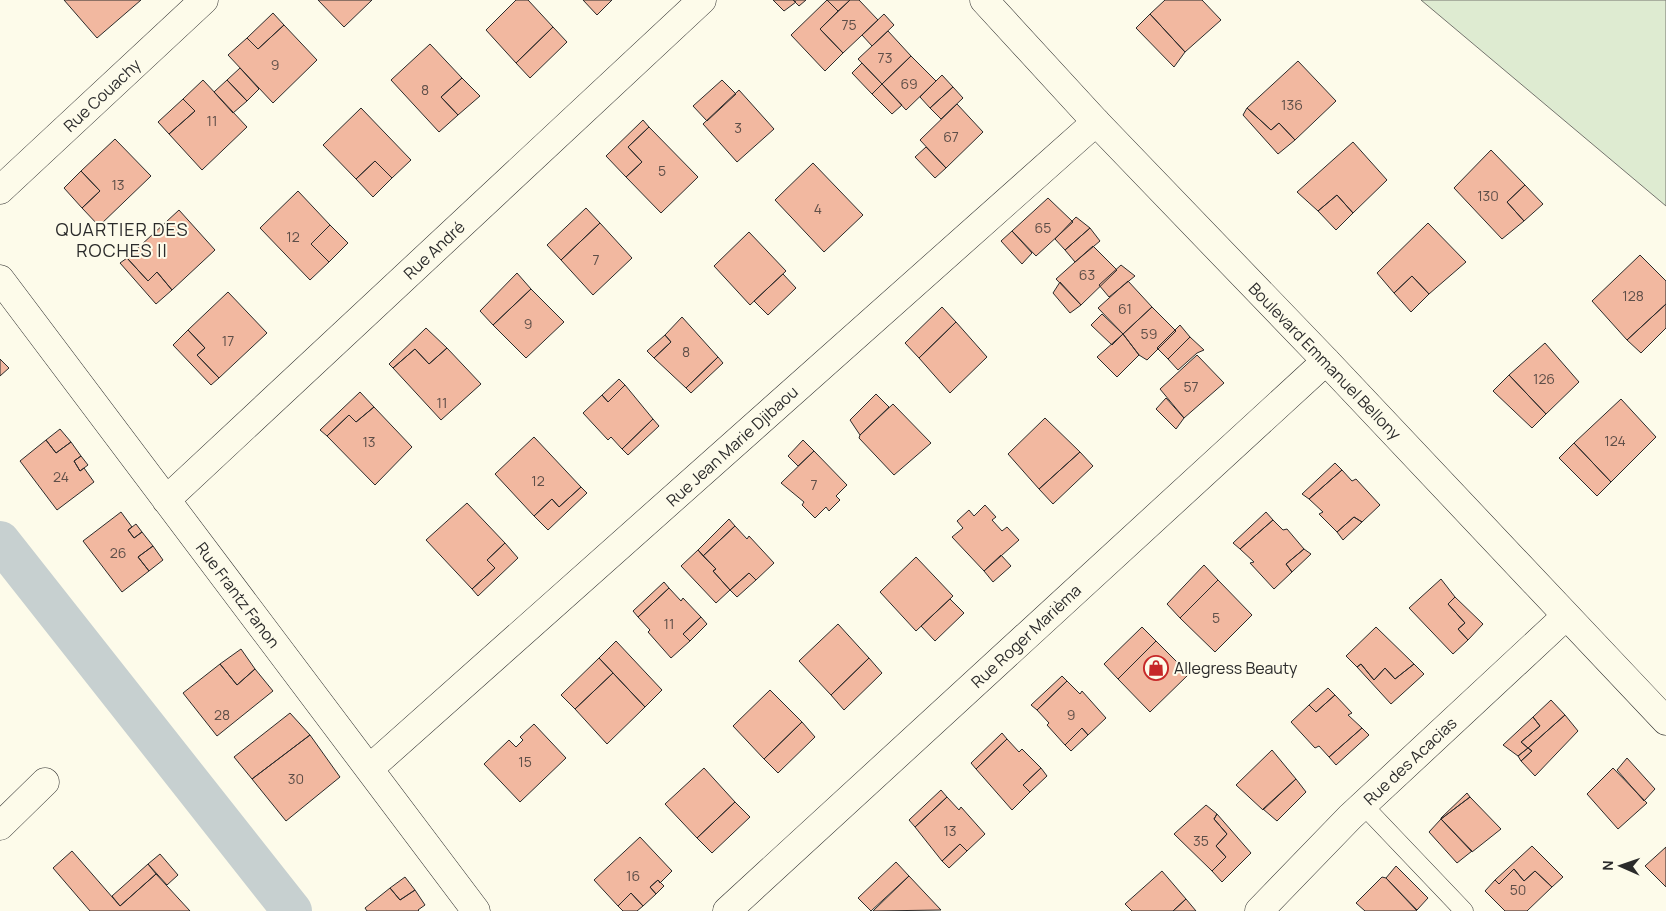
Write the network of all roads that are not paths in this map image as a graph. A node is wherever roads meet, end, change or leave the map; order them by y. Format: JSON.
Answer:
{"nodes":[{"id":1,"x":204,"y":0,"type":"edge"},
{"id":2,"x":702,"y":0,"type":"edge"},
{"id":3,"x":984,"y":0,"type":"edge"},
{"id":4,"x":1096,"y":122,"type":"junction"},
{"id":5,"x":0,"y":190,"type":"edge"},
{"id":6,"x":0,"y":279,"type":"edge"},
{"id":7,"x":1326,"y":361,"type":"junction"},
{"id":8,"x":166,"y":500,"type":"junction"},
{"id":9,"x":1566,"y":616,"type":"junction"},
{"id":10,"x":1666,"y":721,"type":"edge"},
{"id":11,"x":369,"y":769,"type":"junction"},
{"id":12,"x":45,"y":782,"type":"dead end"},
{"id":13,"x":1363,"y":804,"type":"junction"},
{"id":14,"x":0,"y":826,"type":"edge"},
{"id":15,"x":476,"y":911,"type":"edge"},
{"id":16,"x":727,"y":911,"type":"edge"},
{"id":17,"x":1259,"y":911,"type":"edge"},
{"id":18,"x":1464,"y":911,"type":"edge"}],
"edges":[{"from":1,"to":5,"type":"street","name":"Rue Couachy"},
{"from":2,"to":8,"type":"street","name":"Rue André"},
{"from":3,"to":4,"type":"street","name":"Boulevard Emmanuel Bellony"},
{"from":4,"to":7,"type":"street","name":"Boulevard Emmanuel Bellony"},
{"from":4,"to":11,"type":"street","name":"Rue Jean Marie Djibaou"},
{"from":6,"to":8,"type":"street","name":"Rue Frantz Fanon"},
{"from":7,"to":9,"type":"street","name":"Boulevard Emmanuel Bellony"},
{"from":7,"to":16,"type":"street","name":"Rue Roger Marièma"},
{"from":8,"to":11,"type":"street","name":"Rue Frantz Fanon"},
{"from":9,"to":10,"type":"street","name":"Boulevard Emmanuel Bellony"},
{"from":9,"to":13,"type":"street","name":"Rue des Acacias"},
{"from":11,"to":15,"type":"street","name":"Rue Frantz Fanon"},
{"from":12,"to":14,"type":"street"},
{"from":13,"to":17,"type":"street","name":"Rue des Acacias"},
{"from":13,"to":18,"type":"lane"}]}
